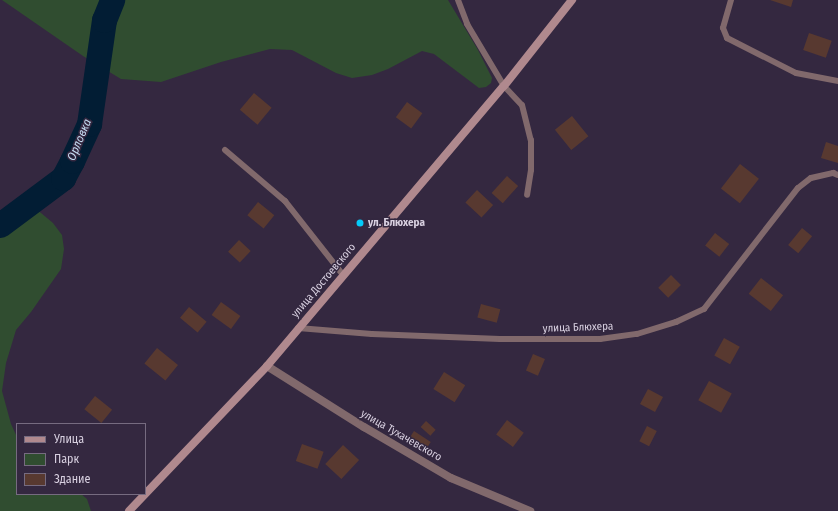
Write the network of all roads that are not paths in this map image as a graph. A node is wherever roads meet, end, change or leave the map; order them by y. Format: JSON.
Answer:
{"nodes":[{"id":1,"x":458,"y":0,"type":"edge"},
{"id":2,"x":572,"y":0,"type":"edge"},
{"id":3,"x":731,"y":0,"type":"edge"},
{"id":4,"x":838,"y":81,"type":"edge"},
{"id":5,"x":504,"y":86,"type":"junction"},
{"id":6,"x":225,"y":150,"type":"dead end"},
{"id":7,"x":838,"y":175,"type":"edge"},
{"id":8,"x":526,"y":195,"type":"dead end"},
{"id":9,"x":343,"y":275,"type":"junction"},
{"id":10,"x":298,"y":328,"type":"junction"},
{"id":11,"x":267,"y":366,"type":"junction"},
{"id":12,"x":146,"y":493,"type":"edge"},
{"id":13,"x":144,"y":495,"type":"edge"},
{"id":14,"x":129,"y":511,"type":"edge"},
{"id":15,"x":530,"y":511,"type":"edge"}],
"edges":[{"from":1,"to":5,"type":"lane"},
{"from":2,"to":5,"type":"main road","name":"улица Достоевского"},
{"from":3,"to":4,"type":"lane"},
{"from":5,"to":8,"type":"lane"},
{"from":5,"to":9,"type":"main road","name":"улица Достоевского"},
{"from":6,"to":9,"type":"lane"},
{"from":7,"to":10,"type":"lane","name":"улица Блюхера"},
{"from":9,"to":10,"type":"main road","name":"улица Достоевского"},
{"from":10,"to":11,"type":"main road","name":"улица Достоевского"},
{"from":11,"to":12,"type":"main road","name":"улица Достоевского"},
{"from":11,"to":15,"type":"street","name":"улица Тухачевского"},
{"from":13,"to":14,"type":"main road","name":"улица Достоевского"}]}
